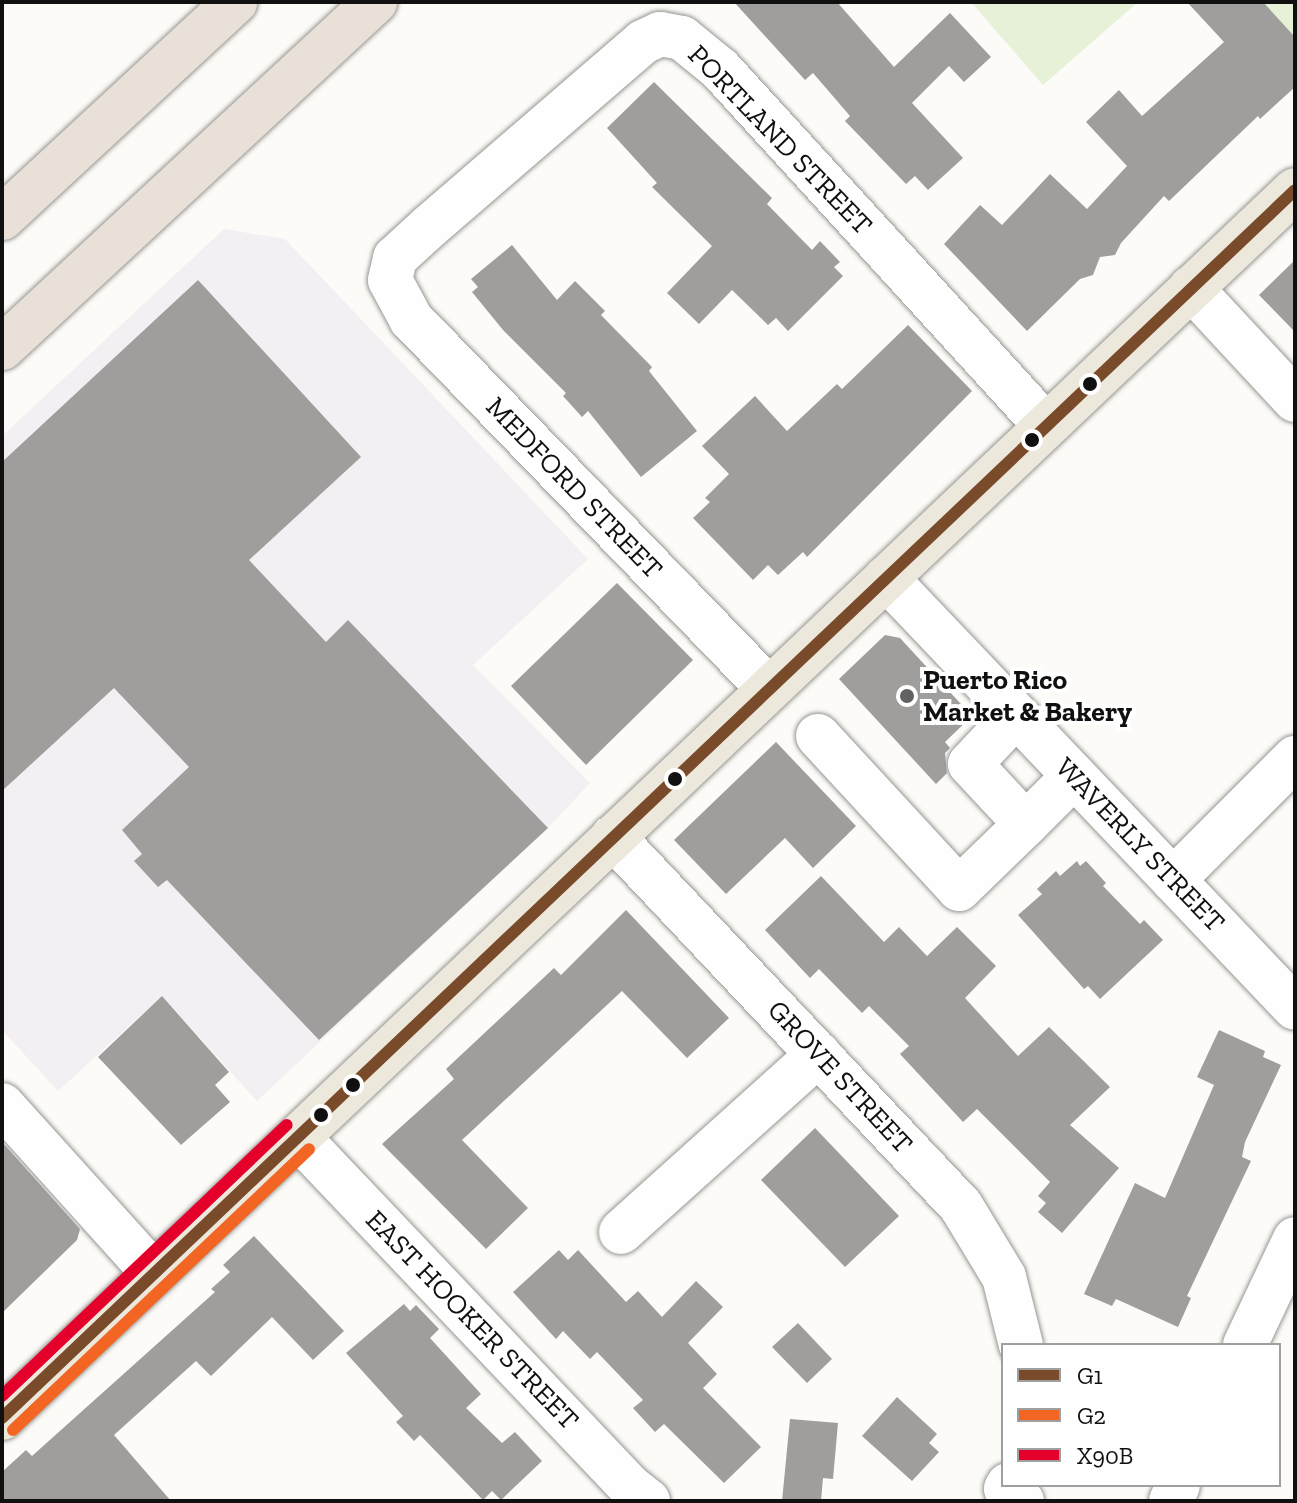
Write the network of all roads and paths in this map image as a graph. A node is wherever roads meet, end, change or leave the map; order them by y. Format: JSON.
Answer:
{"nodes":[{"id":1,"x":235,"y":2,"type":"edge"},
{"id":2,"x":375,"y":2,"type":"edge"},
{"id":3,"x":1295,"y":190,"type":"edge"},
{"id":4,"x":2,"y":218,"type":"edge"},
{"id":5,"x":390,"y":280,"type":"joint"},
{"id":6,"x":1191,"y":288,"type":"junction"},
{"id":7,"x":2,"y":348,"type":"edge"},
{"id":8,"x":1295,"y":400,"type":"edge"},
{"id":9,"x":1046,"y":426,"type":"junction"},
{"id":10,"x":886,"y":578,"type":"junction"},
{"id":11,"x":769,"y":689,"type":"junction"},
{"id":12,"x":1016,"y":715,"type":"junction"},
{"id":13,"x":818,"y":736,"type":"dead end"},
{"id":14,"x":1295,"y":758,"type":"edge"},
{"id":15,"x":1074,"y":776,"type":"junction"},
{"id":16,"x":1026,"y":824,"type":"junction"},
{"id":17,"x":613,"y":837,"type":"junction"},
{"id":18,"x":1173,"y":880,"type":"junction"},
{"id":19,"x":1295,"y":1008,"type":"edge"},
{"id":20,"x":819,"y":1054,"type":"junction"},
{"id":21,"x":2,"y":1105,"type":"edge"},
{"id":22,"x":298,"y":1137,"type":"junction"},
{"id":23,"x":621,"y":1232,"type":"dead end"},
{"id":24,"x":1295,"y":1239,"type":"edge"},
{"id":25,"x":154,"y":1274,"type":"junction"},
{"id":26,"x":1020,"y":1343,"type":"edge"},
{"id":27,"x":1246,"y":1343,"type":"edge"},
{"id":28,"x":2,"y":1418,"type":"edge"},
{"id":29,"x":648,"y":1501,"type":"edge"}],
"edges":[{"from":1,"to":4,"type":"highway"},
{"from":2,"to":7,"type":"highway"},
{"from":3,"to":6,"type":"main road"},
{"from":5,"to":9,"type":"street","name":"PORTLAND STREET"},
{"from":5,"to":11,"type":"street","name":"MEDFORD STREET"},
{"from":6,"to":8,"type":"street"},
{"from":6,"to":9,"type":"main road"},
{"from":9,"to":10,"type":"main road"},
{"from":10,"to":11,"type":"main road"},
{"from":10,"to":12,"type":"street","name":"WAVERLY STREET"},
{"from":11,"to":17,"type":"main road"},
{"from":12,"to":15,"type":"street","name":"WAVERLY STREET"},
{"from":12,"to":16,"type":"street"},
{"from":13,"to":16,"type":"street"},
{"from":14,"to":18,"type":"street"},
{"from":15,"to":16,"type":"street"},
{"from":15,"to":18,"type":"street","name":"WAVERLY STREET"},
{"from":17,"to":20,"type":"street","name":"GROVE STREET"},
{"from":17,"to":22,"type":"main road"},
{"from":18,"to":19,"type":"street","name":"WAVERLY STREET"},
{"from":20,"to":23,"type":"street"},
{"from":20,"to":26,"type":"street","name":"GROVE STREET"},
{"from":21,"to":25,"type":"street"},
{"from":22,"to":25,"type":"main road"},
{"from":22,"to":29,"type":"street","name":"EAST HOOKER STREET"},
{"from":24,"to":27,"type":"street"},
{"from":25,"to":28,"type":"main road"}]}
